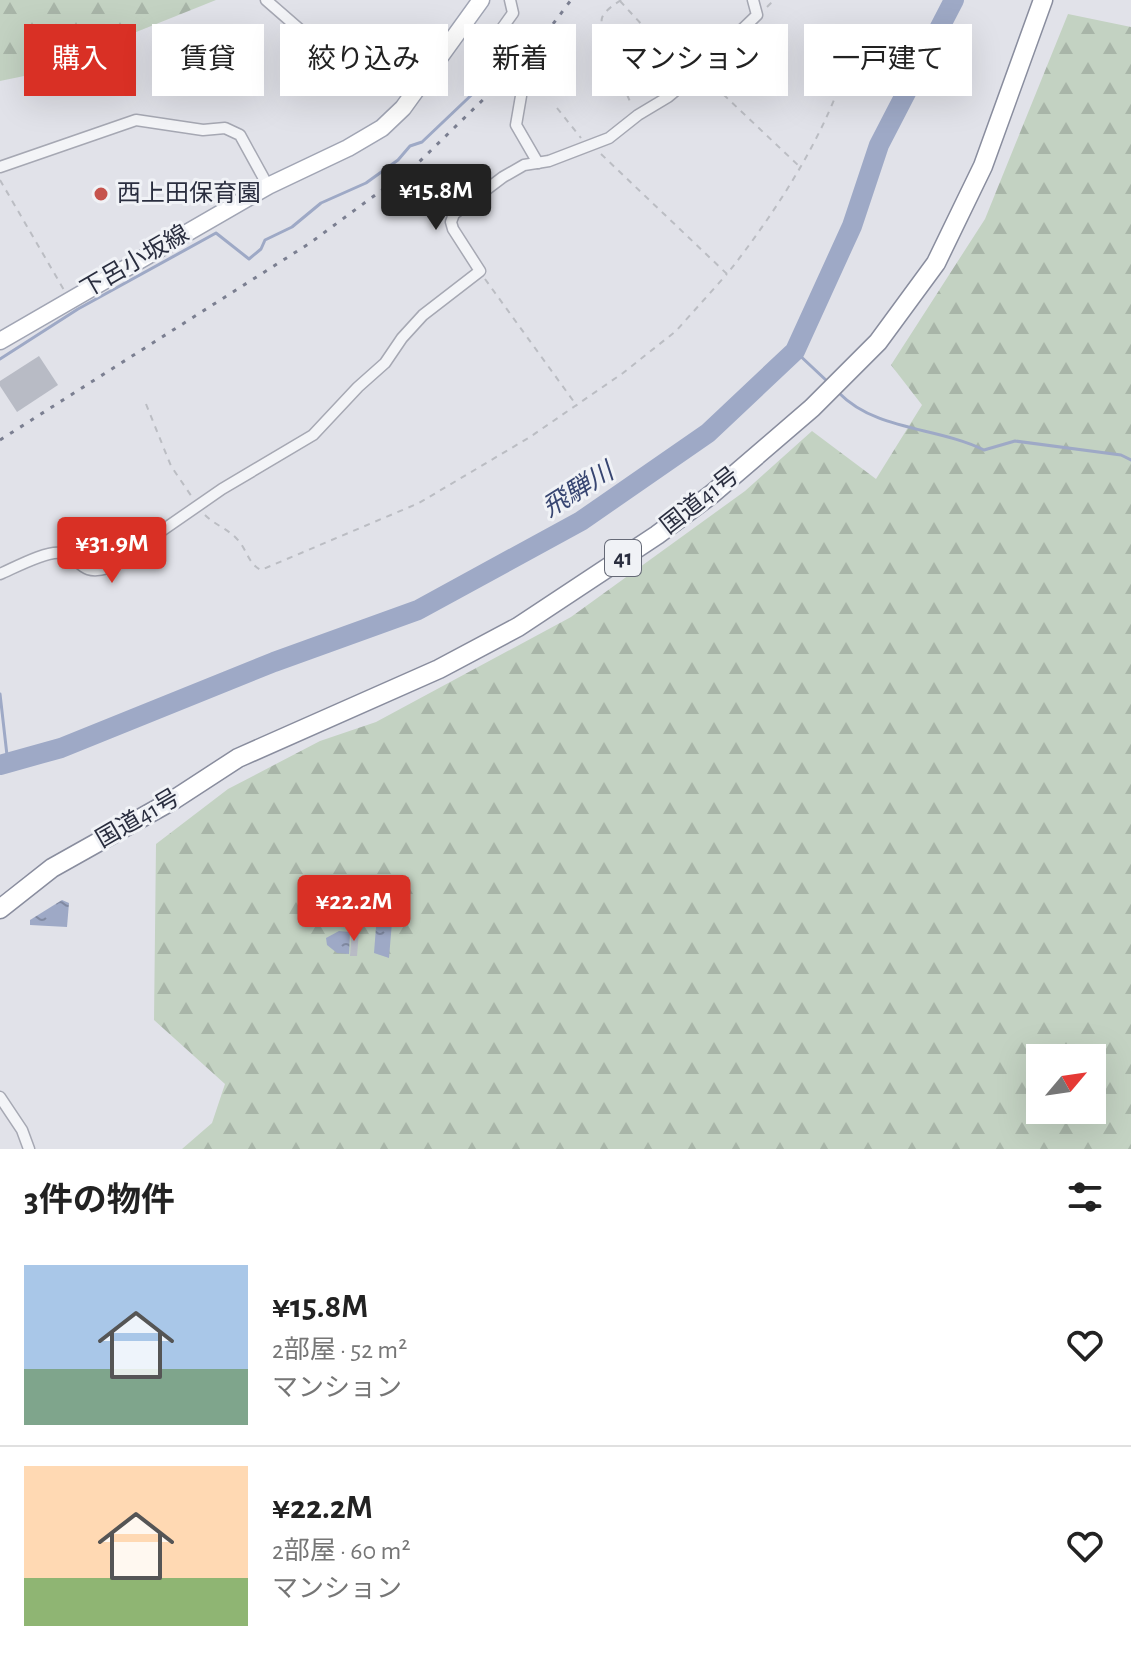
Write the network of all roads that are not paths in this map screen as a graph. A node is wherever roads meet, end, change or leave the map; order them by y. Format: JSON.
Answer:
{"nodes":[{"id":1,"x":266,"y":0,"type":"edge"},
{"id":2,"x":481,"y":0,"type":"edge"},
{"id":3,"x":510,"y":0,"type":"edge"},
{"id":4,"x":753,"y":0,"type":"edge"},
{"id":5,"x":1043,"y":0,"type":"edge"},
{"id":6,"x":294,"y":24,"type":"edge"},
{"id":7,"x":448,"y":45,"type":"edge"},
{"id":8,"x":410,"y":96,"type":"edge"},
{"id":9,"x":538,"y":163,"type":"junction"},
{"id":10,"x":0,"y":167,"type":"edge"},
{"id":11,"x":268,"y":186,"type":"junction"},
{"id":12,"x":0,"y":341,"type":"edge"},
{"id":13,"x":0,"y":574,"type":"edge"},
{"id":14,"x":0,"y":909,"type":"edge"},
{"id":15,"x":0,"y":1097,"type":"edge"},
{"id":16,"x":29,"y":1149,"type":"edge"}],
"edges":[{"from":1,"to":6,"type":"street"},
{"from":2,"to":7,"type":"main road","name":"下呂小坂線"},
{"from":3,"to":9,"type":"street"},
{"from":4,"to":9,"type":"street"},
{"from":5,"to":14,"type":"highway","name":"国道41号","number":"41"},
{"from":8,"to":11,"type":"main road","name":"下呂小坂線"},
{"from":9,"to":13,"type":"street"},
{"from":10,"to":11,"type":"street"},
{"from":11,"to":12,"type":"main road","name":"下呂小坂線"},
{"from":15,"to":16,"type":"street"}]}
